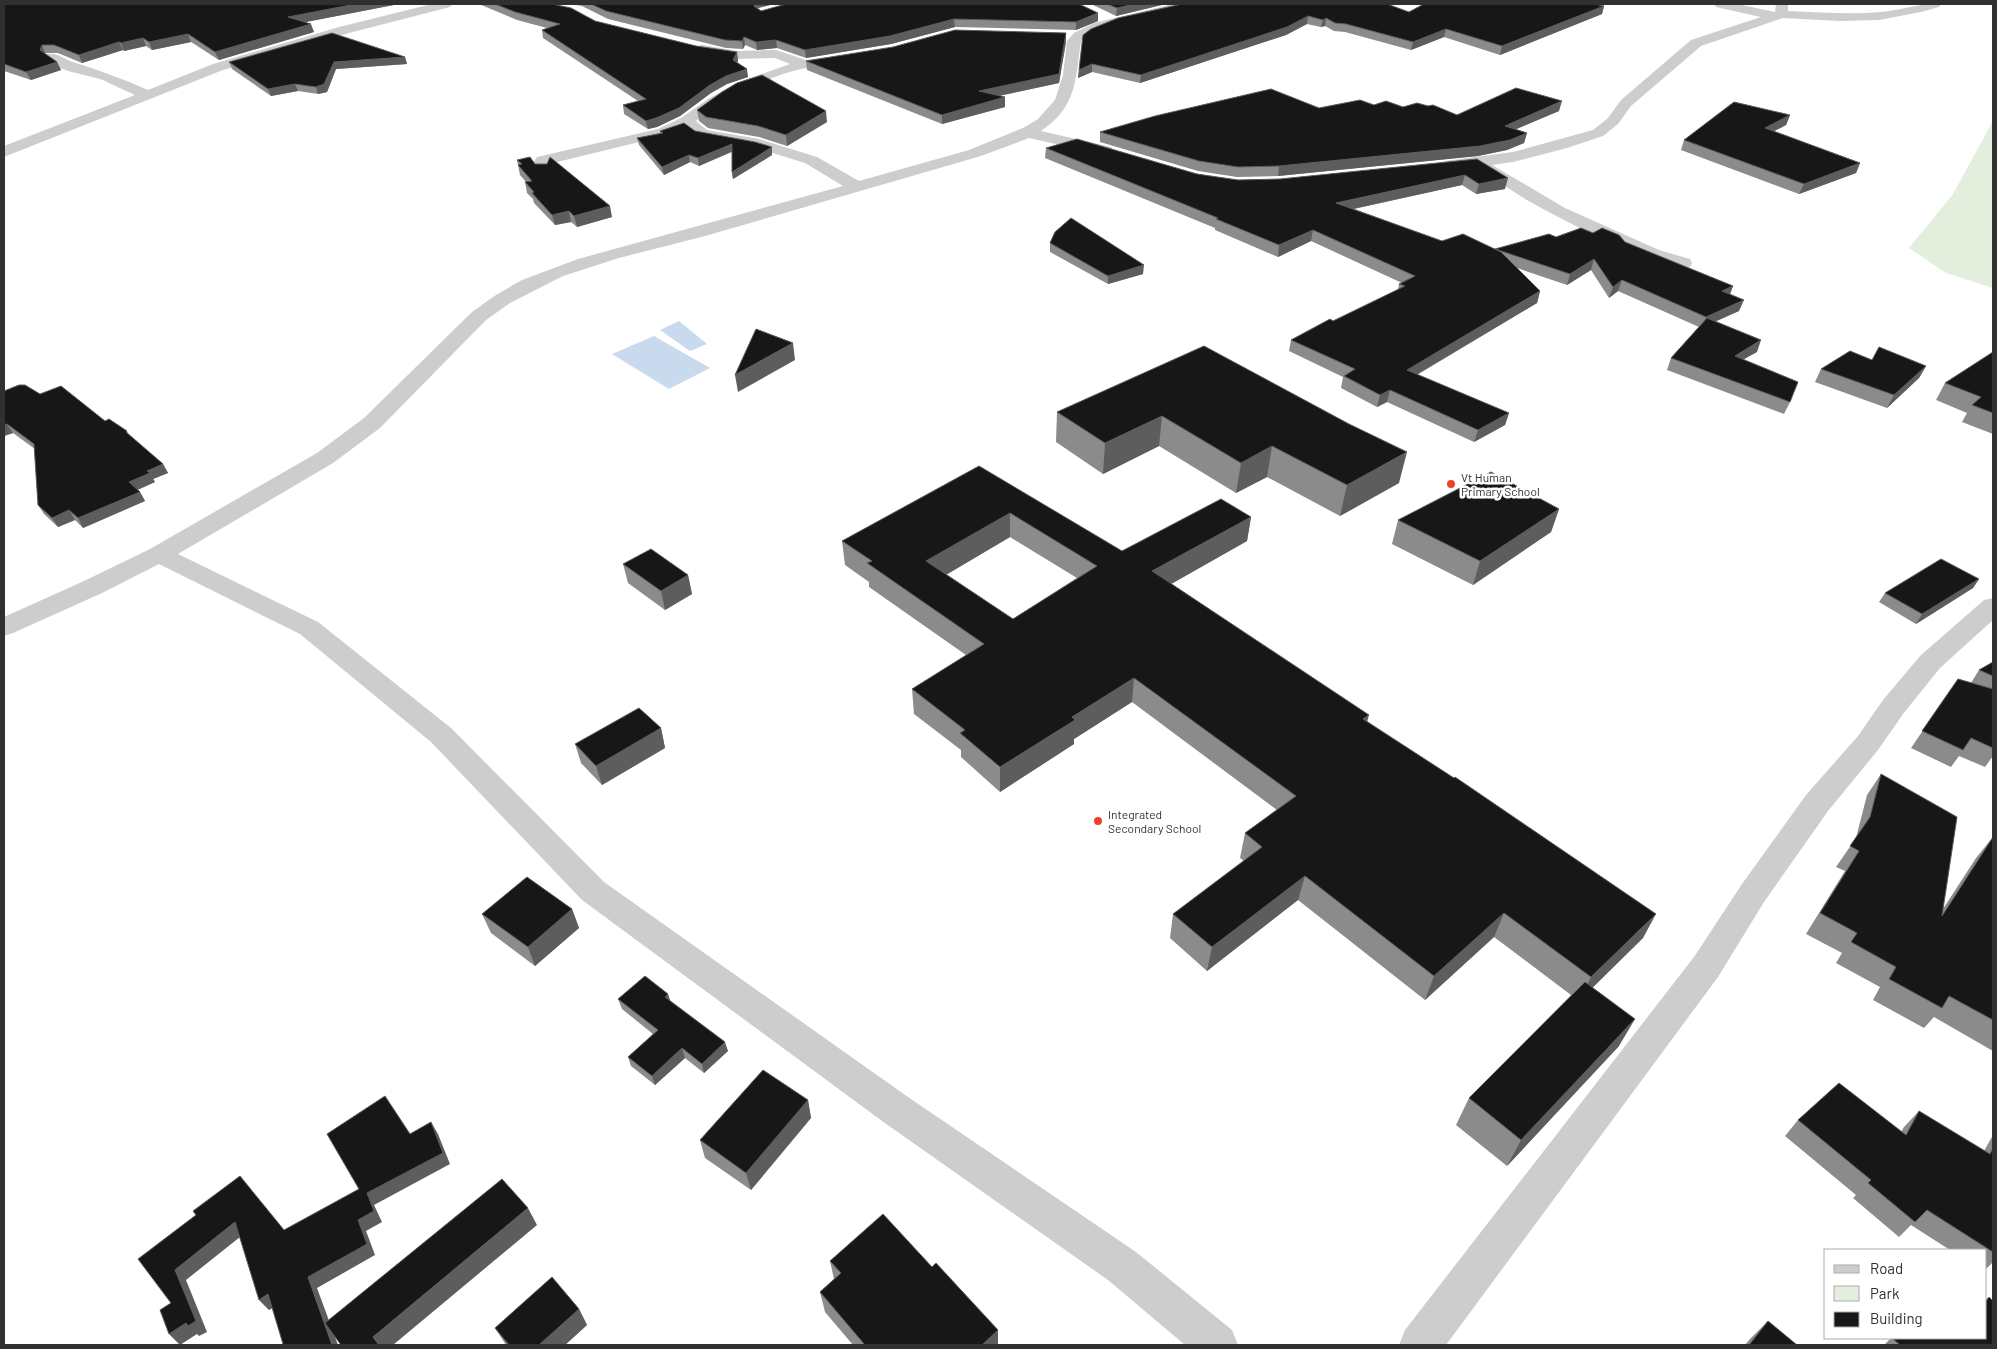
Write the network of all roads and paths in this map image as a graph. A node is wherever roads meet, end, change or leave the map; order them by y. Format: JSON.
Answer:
{"nodes":[{"id":1,"x":446,"y":4,"type":"edge"},
{"id":2,"x":1188,"y":4,"type":"edge"},
{"id":3,"x":1720,"y":4,"type":"edge"},
{"id":4,"x":1935,"y":4,"type":"edge"},
{"id":5,"x":1780,"y":11,"type":"edge"},
{"id":6,"x":1100,"y":15,"type":"dead end"},
{"id":7,"x":1114,"y":22,"type":"junction"},
{"id":8,"x":1063,"y":34,"type":"edge"},
{"id":9,"x":1079,"y":36,"type":"junction"},
{"id":10,"x":766,"y":40,"type":"edge"},
{"id":11,"x":690,"y":46,"type":"edge"},
{"id":12,"x":776,"y":54,"type":"junction"},
{"id":13,"x":52,"y":57,"type":"edge"},
{"id":14,"x":853,"y":57,"type":"edge"},
{"id":15,"x":805,"y":64,"type":"junction"},
{"id":16,"x":145,"y":94,"type":"junction"},
{"id":17,"x":686,"y":121,"type":"junction"},
{"id":18,"x":663,"y":132,"type":"junction"},
{"id":19,"x":1030,"y":132,"type":"junction"},
{"id":20,"x":702,"y":134,"type":"junction"},
{"id":21,"x":4,"y":152,"type":"edge"},
{"id":22,"x":1121,"y":155,"type":"edge"},
{"id":23,"x":1478,"y":163,"type":"junction"},
{"id":24,"x":1429,"y":168,"type":"edge"},
{"id":25,"x":543,"y":169,"type":"edge"},
{"id":26,"x":855,"y":186,"type":"junction"},
{"id":27,"x":1684,"y":263,"type":"dead end"},
{"id":28,"x":159,"y":554,"type":"junction"},
{"id":29,"x":1993,"y":606,"type":"edge"},
{"id":30,"x":4,"y":627,"type":"edge"},
{"id":31,"x":1217,"y":1345,"type":"edge"},
{"id":32,"x":1420,"y":1345,"type":"edge"}],
"edges":[{"from":1,"to":16,"type":"street"},
{"from":2,"to":7,"type":"street"},
{"from":3,"to":5,"type":"street"},
{"from":4,"to":5,"type":"street"},
{"from":5,"to":23,"type":"street"},
{"from":6,"to":7,"type":"street"},
{"from":7,"to":9,"type":"street"},
{"from":8,"to":9,"type":"street"},
{"from":9,"to":19,"type":"street"},
{"from":10,"to":12,"type":"street"},
{"from":11,"to":12,"type":"street"},
{"from":12,"to":15,"type":"street"},
{"from":13,"to":16,"type":"street"},
{"from":14,"to":15,"type":"street"},
{"from":15,"to":17,"type":"street"},
{"from":16,"to":21,"type":"street"},
{"from":17,"to":18,"type":"street"},
{"from":17,"to":20,"type":"street"},
{"from":18,"to":20,"type":"street"},
{"from":18,"to":25,"type":"street"},
{"from":19,"to":22,"type":"street"},
{"from":19,"to":26,"type":"street"},
{"from":20,"to":26,"type":"street"},
{"from":23,"to":24,"type":"street"},
{"from":23,"to":27,"type":"street"},
{"from":26,"to":28,"type":"street"},
{"from":28,"to":30,"type":"street"},
{"from":28,"to":31,"type":"street"},
{"from":29,"to":32,"type":"street"}]}
